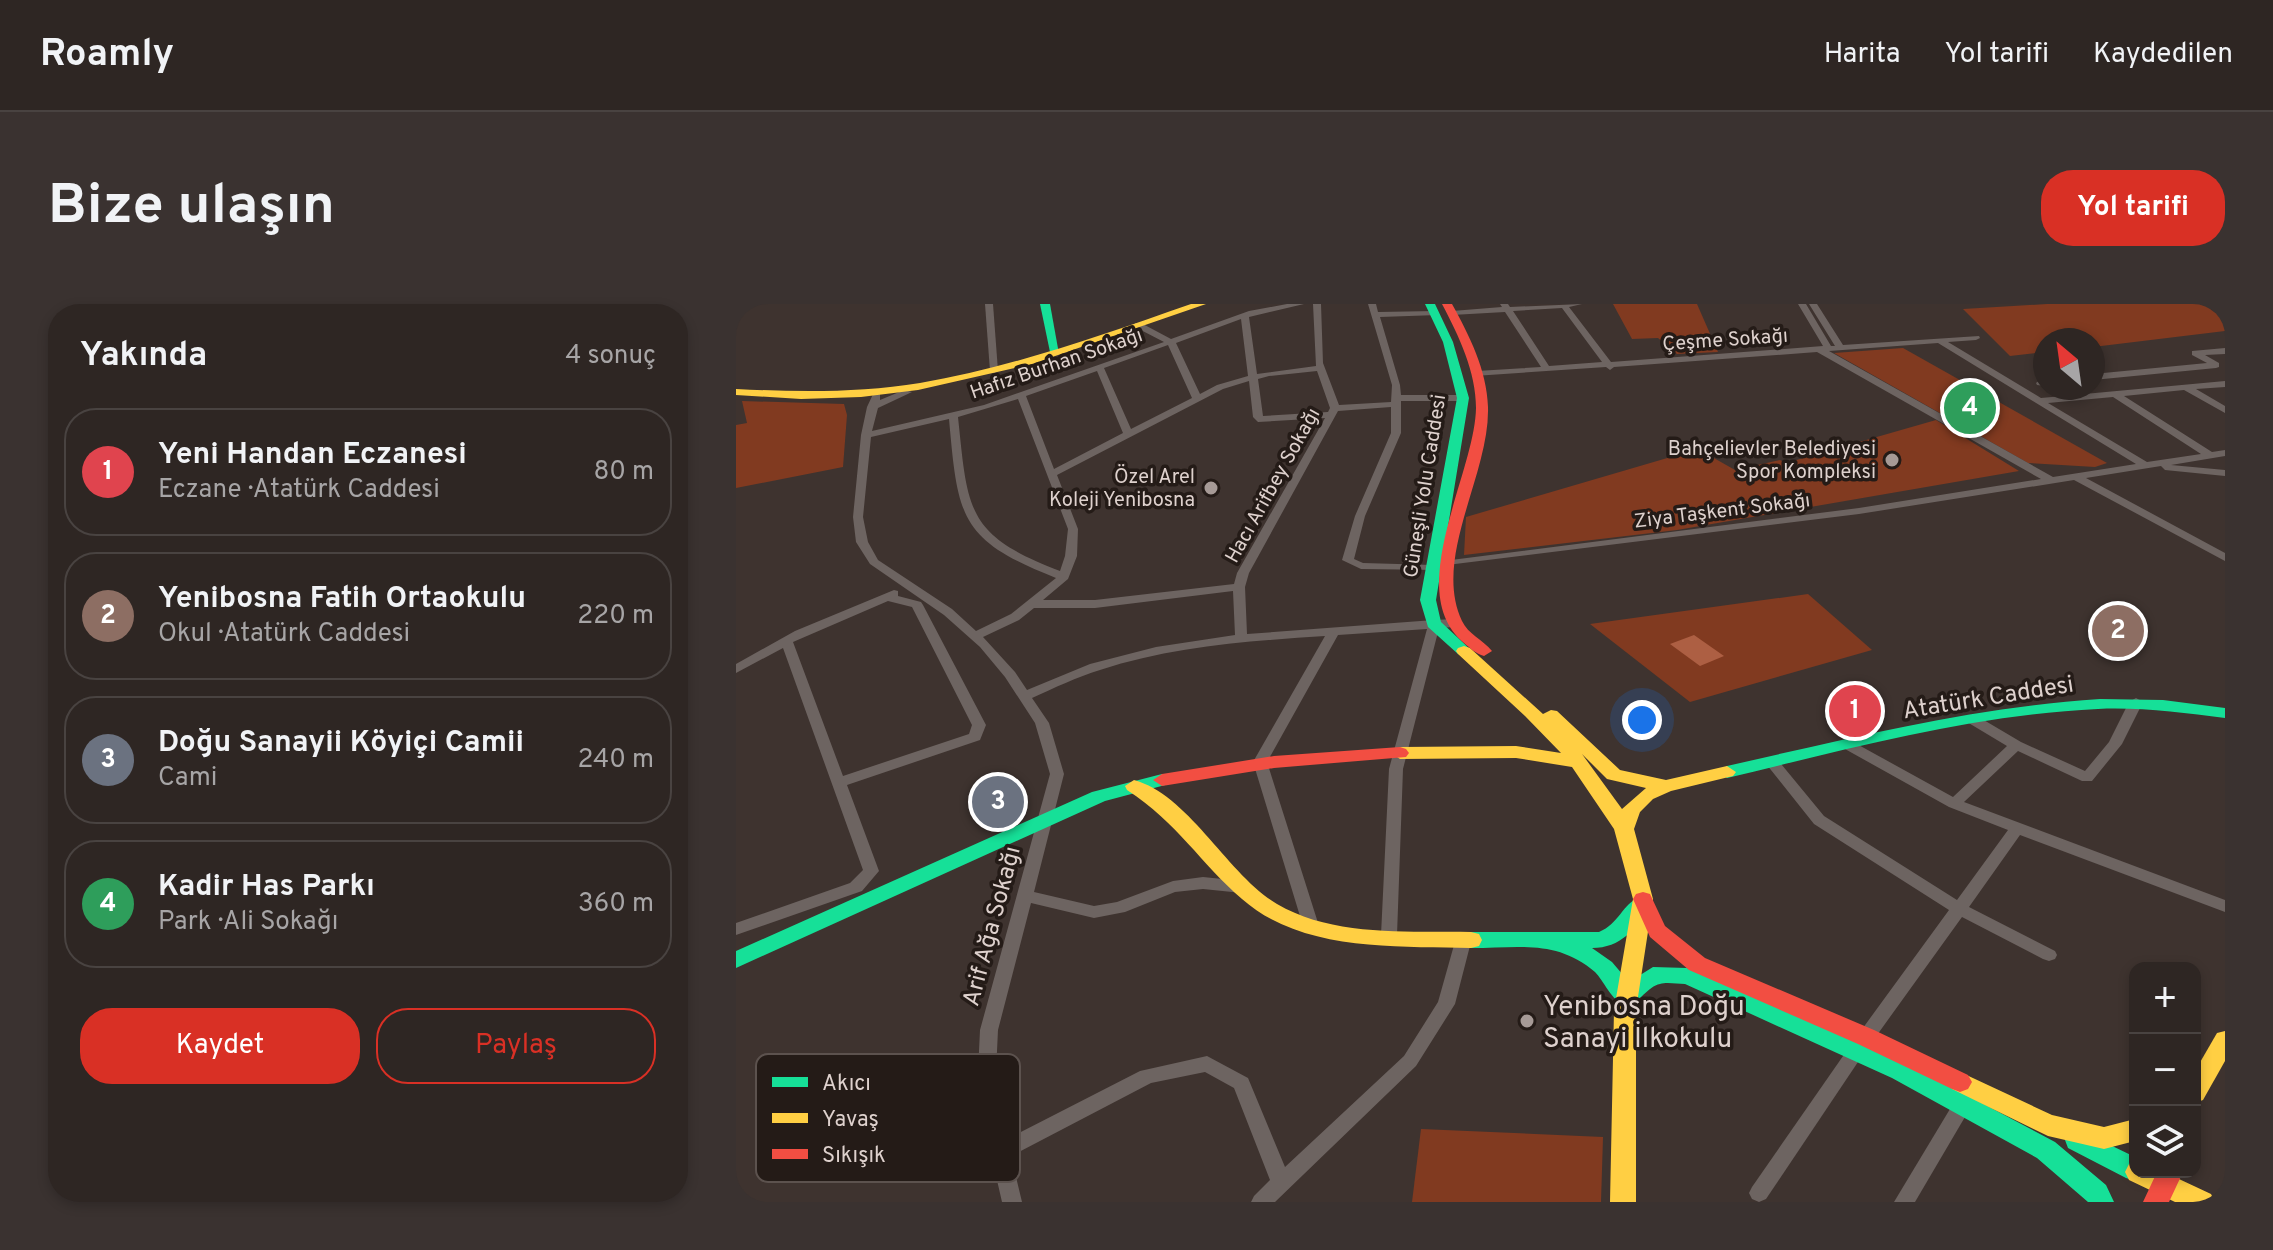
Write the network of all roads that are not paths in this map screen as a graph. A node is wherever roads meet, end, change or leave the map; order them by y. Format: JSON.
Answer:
{"nodes":[{"id":1,"x":989,"y":304,"type":"edge"},
{"id":2,"x":1045,"y":304,"type":"edge"},
{"id":3,"x":1201,"y":304,"type":"edge"},
{"id":4,"x":1300,"y":304,"type":"edge"},
{"id":5,"x":1317,"y":304,"type":"edge"},
{"id":6,"x":1578,"y":304,"type":"edge"},
{"id":7,"x":1802,"y":304,"type":"edge"},
{"id":8,"x":1813,"y":304,"type":"edge"},
{"id":9,"x":1564,"y":305,"type":"edge"},
{"id":10,"x":1506,"y":307,"type":"edge"},
{"id":11,"x":1441,"y":308,"type":"edge"},
{"id":12,"x":1374,"y":310,"type":"edge"},
{"id":13,"x":1245,"y":316,"type":"junction"},
{"id":14,"x":1138,"y":325,"type":"junction"},
{"id":15,"x":1976,"y":338,"type":"dead end"},
{"id":16,"x":1940,"y":341,"type":"junction"},
{"id":17,"x":1171,"y":342,"type":"junction"},
{"id":18,"x":1841,"y":348,"type":"junction"},
{"id":19,"x":1824,"y":350,"type":"junction"},
{"id":20,"x":2225,"y":351,"type":"edge"},
{"id":21,"x":1055,"y":352,"type":"junction"},
{"id":22,"x":1610,"y":367,"type":"junction"},
{"id":23,"x":1100,"y":368,"type":"junction"},
{"id":24,"x":1320,"y":368,"type":"junction"},
{"id":25,"x":1547,"y":369,"type":"junction"},
{"id":26,"x":994,"y":371,"type":"junction"},
{"id":27,"x":1477,"y":374,"type":"junction"},
{"id":28,"x":2105,"y":376,"type":"edge"},
{"id":29,"x":1251,"y":377,"type":"junction"},
{"id":30,"x":2225,"y":384,"type":"edge"},
{"id":31,"x":2185,"y":387,"type":"junction"},
{"id":32,"x":736,"y":392,"type":"edge"},
{"id":33,"x":2115,"y":394,"type":"junction"},
{"id":34,"x":1021,"y":396,"type":"junction"},
{"id":35,"x":1197,"y":398,"type":"junction"},
{"id":36,"x":1463,"y":398,"type":"junction"},
{"id":37,"x":874,"y":400,"type":"junction"},
{"id":38,"x":1397,"y":401,"type":"junction"},
{"id":39,"x":2040,"y":401,"type":"junction"},
{"id":40,"x":2225,"y":410,"type":"edge"},
{"id":41,"x":1333,"y":412,"type":"junction"},
{"id":42,"x":953,"y":416,"type":"junction"},
{"id":43,"x":866,"y":435,"type":"junction"},
{"id":44,"x":1129,"y":436,"type":"junction"},
{"id":45,"x":2225,"y":453,"type":"edge"},
{"id":46,"x":2210,"y":455,"type":"junction"},
{"id":47,"x":2139,"y":465,"type":"junction"},
{"id":48,"x":2225,"y":473,"type":"edge"},
{"id":49,"x":1052,"y":474,"type":"junction"},
{"id":50,"x":2074,"y":476,"type":"junction"},
{"id":51,"x":2050,"y":480,"type":"junction"},
{"id":52,"x":2225,"y":558,"type":"edge"},
{"id":53,"x":1442,"y":566,"type":"junction"},
{"id":54,"x":1064,"y":577,"type":"junction"},
{"id":55,"x":909,"y":587,"type":"junction"},
{"id":56,"x":1239,"y":587,"type":"junction"},
{"id":57,"x":887,"y":597,"type":"junction"},
{"id":58,"x":1030,"y":604,"type":"junction"},
{"id":59,"x":1454,"y":623,"type":"junction"},
{"id":60,"x":1434,"y":624,"type":"junction"},
{"id":61,"x":1333,"y":633,"type":"junction"},
{"id":62,"x":975,"y":636,"type":"junction"},
{"id":63,"x":1241,"y":638,"type":"junction"},
{"id":64,"x":787,"y":642,"type":"junction"},
{"id":65,"x":736,"y":669,"type":"edge"},
{"id":66,"x":1024,"y":696,"type":"junction"},
{"id":67,"x":2136,"y":702,"type":"junction"},
{"id":68,"x":2225,"y":713,"type":"edge"},
{"id":69,"x":1972,"y":719,"type":"junction"},
{"id":70,"x":2016,"y":745,"type":"junction"},
{"id":71,"x":1850,"y":746,"type":"junction"},
{"id":72,"x":1402,"y":752,"type":"junction"},
{"id":73,"x":1260,"y":762,"type":"junction"},
{"id":74,"x":1579,"y":762,"type":"junction"},
{"id":75,"x":1772,"y":762,"type":"junction"},
{"id":76,"x":838,"y":783,"type":"junction"},
{"id":77,"x":1134,"y":786,"type":"junction"},
{"id":78,"x":1666,"y":786,"type":"junction"},
{"id":79,"x":1954,"y":804,"type":"junction"},
{"id":80,"x":1047,"y":821,"type":"junction"},
{"id":81,"x":2018,"y":827,"type":"junction"},
{"id":82,"x":1624,"y":829,"type":"junction"},
{"id":83,"x":1242,"y":887,"type":"junction"},
{"id":84,"x":1027,"y":896,"type":"junction"},
{"id":85,"x":1643,"y":899,"type":"junction"},
{"id":86,"x":2225,"y":906,"type":"edge"},
{"id":87,"x":1956,"y":907,"type":"junction"},
{"id":88,"x":1311,"y":926,"type":"junction"},
{"id":89,"x":736,"y":929,"type":"edge"},
{"id":90,"x":1389,"y":935,"type":"junction"},
{"id":91,"x":1464,"y":938,"type":"junction"},
{"id":92,"x":1553,"y":940,"type":"junction"},
{"id":93,"x":2049,"y":955,"type":"dead end"},
{"id":94,"x":736,"y":960,"type":"edge"},
{"id":95,"x":1626,"y":996,"type":"junction"},
{"id":96,"x":2225,"y":1040,"type":"edge"},
{"id":97,"x":1861,"y":1044,"type":"junction"},
{"id":98,"x":988,"y":1054,"type":"edge"},
{"id":99,"x":2201,"y":1082,"type":"edge"},
{"id":100,"x":1963,"y":1105,"type":"junction"},
{"id":101,"x":2048,"y":1125,"type":"junction"},
{"id":102,"x":2129,"y":1132,"type":"edge"},
{"id":103,"x":1020,"y":1142,"type":"edge"},
{"id":104,"x":2129,"y":1167,"type":"edge"},
{"id":105,"x":2184,"y":1178,"type":"edge"},
{"id":106,"x":1007,"y":1182,"type":"edge"},
{"id":107,"x":1281,"y":1182,"type":"junction"},
{"id":108,"x":2163,"y":1187,"type":"edge"},
{"id":109,"x":1759,"y":1193,"type":"dead end"},
{"id":110,"x":1012,"y":1202,"type":"edge"},
{"id":111,"x":1261,"y":1202,"type":"edge"},
{"id":112,"x":1623,"y":1202,"type":"edge"},
{"id":113,"x":1904,"y":1202,"type":"edge"},
{"id":114,"x":2101,"y":1202,"type":"edge"},
{"id":115,"x":2202,"y":1202,"type":"edge"},
{"id":116,"x":2216,"y":1202,"type":"edge"}],
"edges":[{"from":1,"to":26,"type":"street"},
{"from":2,"to":21,"type":"main road"},
{"from":3,"to":14,"type":"main road"},
{"from":4,"to":13,"type":"street","name":"Hafız Burhan Sokağı"},
{"from":5,"to":24,"type":"street","name":"Hacı Arifbey Sokağı"},
{"from":6,"to":9,"type":"street"},
{"from":7,"to":19,"type":"street"},
{"from":8,"to":18,"type":"street"},
{"from":9,"to":10,"type":"street"},
{"from":9,"to":22,"type":"street"},
{"from":10,"to":11,"type":"street"},
{"from":10,"to":25,"type":"street"},
{"from":11,"to":12,"type":"street"},
{"from":11,"to":27,"type":"main road","name":"Güneşli Yolu Caddesi"},
{"from":11,"to":36,"type":"main road","name":"Güneşli Yolu Caddesi"},
{"from":12,"to":38,"type":"street"},
{"from":13,"to":17,"type":"street","name":"Hafız Burhan Sokağı"},
{"from":13,"to":29,"type":"street"},
{"from":14,"to":17,"type":"street"},
{"from":14,"to":21,"type":"main road"},
{"from":15,"to":16,"type":"street","name":"Çeşme Sokağı"},
{"from":16,"to":18,"type":"street","name":"Çeşme Sokağı"},
{"from":16,"to":39,"type":"street"},
{"from":17,"to":23,"type":"street","name":"Hafız Burhan Sokağı"},
{"from":17,"to":35,"type":"street"},
{"from":18,"to":19,"type":"street","name":"Çeşme Sokağı"},
{"from":19,"to":22,"type":"street","name":"Çeşme Sokağı"},
{"from":19,"to":51,"type":"street"},
{"from":20,"to":28,"type":"street"},
{"from":21,"to":26,"type":"main road"},
{"from":22,"to":25,"type":"street","name":"Çeşme Sokağı"},
{"from":23,"to":34,"type":"street","name":"Hafız Burhan Sokağı"},
{"from":23,"to":44,"type":"street"},
{"from":24,"to":29,"type":"street"},
{"from":24,"to":41,"type":"street","name":"Hacı Arifbey Sokağı"},
{"from":25,"to":27,"type":"street","name":"Çeşme Sokağı"},
{"from":26,"to":37,"type":"main road"},
{"from":27,"to":53,"type":"main road","name":"Güneşli Yolu Caddesi"},
{"from":29,"to":35,"type":"street"},
{"from":29,"to":41,"type":"street"},
{"from":30,"to":31,"type":"street"},
{"from":31,"to":33,"type":"street"},
{"from":31,"to":40,"type":"street"},
{"from":32,"to":37,"type":"main road"},
{"from":33,"to":39,"type":"street"},
{"from":33,"to":46,"type":"street"},
{"from":34,"to":42,"type":"street","name":"Hafız Burhan Sokağı"},
{"from":34,"to":49,"type":"street"},
{"from":35,"to":44,"type":"street"},
{"from":36,"to":38,"type":"street"},
{"from":36,"to":53,"type":"main road","name":"Güneşli Yolu Caddesi"},
{"from":37,"to":43,"type":"street","name":"Arif Ağa Sokağı"},
{"from":38,"to":41,"type":"street"},
{"from":38,"to":53,"type":"street","name":"Ziya Taşkent Sokağı"},
{"from":39,"to":47,"type":"street"},
{"from":41,"to":56,"type":"street","name":"Hacı Arifbey Sokağı"},
{"from":42,"to":43,"type":"street","name":"Hafız Burhan Sokağı"},
{"from":42,"to":54,"type":"street"},
{"from":43,"to":55,"type":"street","name":"Arif Ağa Sokağı"},
{"from":44,"to":49,"type":"street"},
{"from":45,"to":46,"type":"street"},
{"from":46,"to":47,"type":"street"},
{"from":47,"to":48,"type":"street"},
{"from":47,"to":50,"type":"street","name":"Ziya Taşkent Sokağı"},
{"from":49,"to":54,"type":"street"},
{"from":50,"to":51,"type":"street","name":"Ziya Taşkent Sokağı"},
{"from":50,"to":52,"type":"street"},
{"from":51,"to":53,"type":"street","name":"Ziya Taşkent Sokağı"},
{"from":53,"to":59,"type":"main road","name":"Güneşli Yolu Caddesi"},
{"from":53,"to":60,"type":"main road","name":"Güneşli Yolu Caddesi"},
{"from":54,"to":58,"type":"street"},
{"from":55,"to":57,"type":"street"},
{"from":55,"to":62,"type":"street","name":"Arif Ağa Sokağı"},
{"from":56,"to":58,"type":"street"},
{"from":56,"to":63,"type":"street","name":"Hacı Arifbey Sokağı"},
{"from":57,"to":64,"type":"street"},
{"from":57,"to":76,"type":"street"},
{"from":58,"to":62,"type":"street"},
{"from":59,"to":60,"type":"street"},
{"from":59,"to":78,"type":"main road"},
{"from":60,"to":61,"type":"street"},
{"from":60,"to":72,"type":"street"},
{"from":60,"to":74,"type":"main road"},
{"from":61,"to":63,"type":"street"},
{"from":61,"to":73,"type":"street"},
{"from":62,"to":66,"type":"street","name":"Arif Ağa Sokağı"},
{"from":63,"to":66,"type":"street"},
{"from":64,"to":65,"type":"street"},
{"from":64,"to":76,"type":"street"},
{"from":66,"to":80,"type":"street","name":"Arif Ağa Sokağı"},
{"from":67,"to":68,"type":"main road","name":"Atatürk Caddesi"},
{"from":67,"to":69,"type":"main road","name":"Atatürk Caddesi"},
{"from":67,"to":70,"type":"street"},
{"from":69,"to":70,"type":"street"},
{"from":69,"to":71,"type":"main road","name":"Atatürk Caddesi"},
{"from":70,"to":79,"type":"street"},
{"from":71,"to":75,"type":"main road","name":"Atatürk Caddesi"},
{"from":71,"to":79,"type":"street"},
{"from":72,"to":73,"type":"main road"},
{"from":72,"to":74,"type":"main road"},
{"from":72,"to":90,"type":"street"},
{"from":73,"to":77,"type":"main road"},
{"from":73,"to":88,"type":"street"},
{"from":74,"to":82,"type":"main road"},
{"from":75,"to":78,"type":"main road","name":"Atatürk Caddesi"},
{"from":75,"to":87,"type":"street"},
{"from":76,"to":89,"type":"street"},
{"from":77,"to":80,"type":"main road"},
{"from":77,"to":83,"type":"main road"},
{"from":78,"to":82,"type":"main road"},
{"from":79,"to":81,"type":"street"},
{"from":80,"to":84,"type":"street","name":"Arif Ağa Sokağı"},
{"from":80,"to":94,"type":"main road"},
{"from":81,"to":86,"type":"street"},
{"from":81,"to":87,"type":"street"},
{"from":82,"to":85,"type":"main road"},
{"from":83,"to":84,"type":"street"},
{"from":83,"to":88,"type":"main road"},
{"from":84,"to":98,"type":"street","name":"Arif Ağa Sokağı"},
{"from":85,"to":92,"type":"main road"},
{"from":85,"to":95,"type":"main road"},
{"from":85,"to":97,"type":"main road"},
{"from":87,"to":93,"type":"street"},
{"from":87,"to":97,"type":"street"},
{"from":88,"to":90,"type":"main road"},
{"from":90,"to":91,"type":"main road"},
{"from":91,"to":92,"type":"main road"},
{"from":91,"to":107,"type":"street"},
{"from":92,"to":95,"type":"main road"},
{"from":95,"to":97,"type":"main road"},
{"from":95,"to":112,"type":"main road"},
{"from":96,"to":99,"type":"main road"},
{"from":97,"to":100,"type":"main road"},
{"from":97,"to":101,"type":"main road"},
{"from":97,"to":109,"type":"street"},
{"from":100,"to":113,"type":"street"},
{"from":100,"to":114,"type":"main road"},
{"from":101,"to":102,"type":"main road"},
{"from":101,"to":104,"type":"main road"},
{"from":103,"to":107,"type":"street"},
{"from":105,"to":116,"type":"main road"},
{"from":106,"to":110,"type":"street","name":"Arif Ağa Sokağı"},
{"from":107,"to":111,"type":"street"},
{"from":108,"to":115,"type":"main road"}]}
